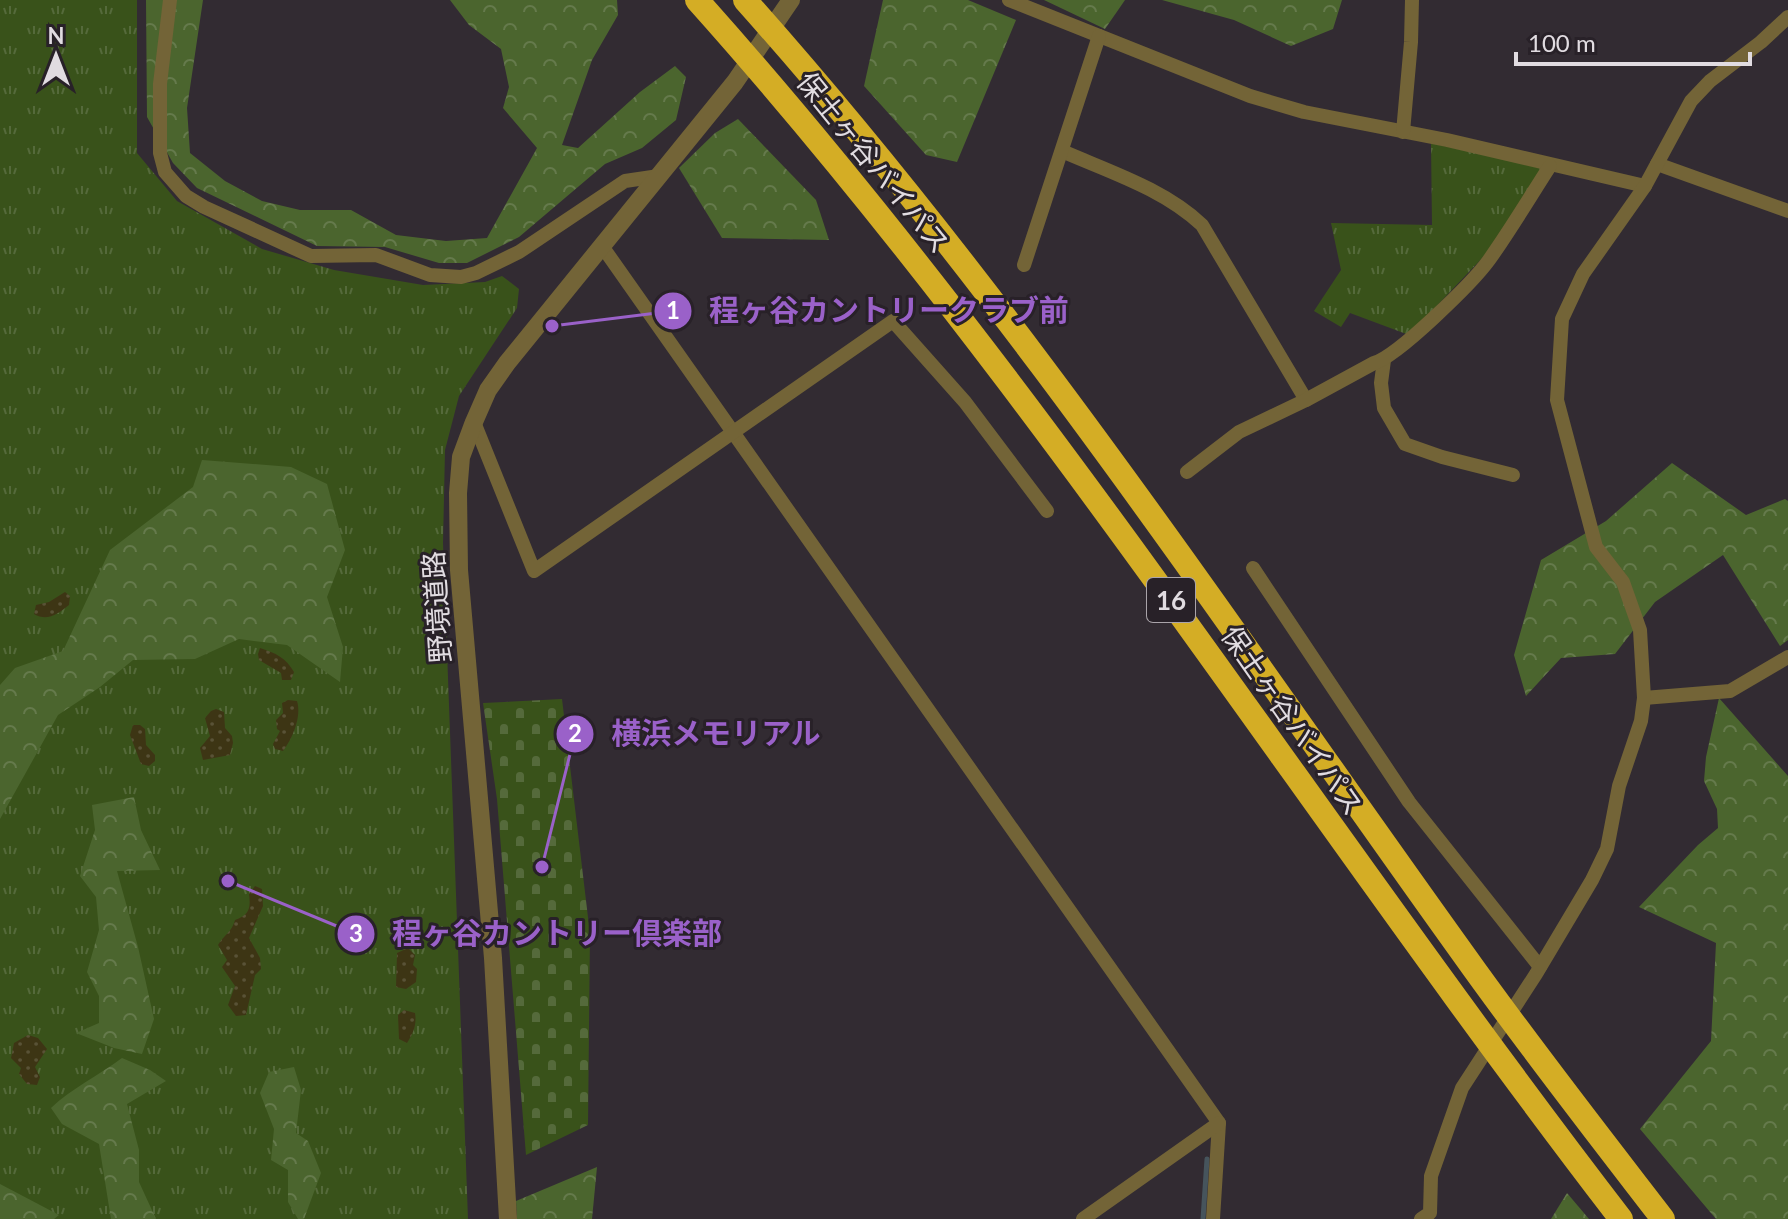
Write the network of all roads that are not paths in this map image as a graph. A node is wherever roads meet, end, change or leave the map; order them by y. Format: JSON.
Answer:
{"nodes":[{"id":1,"x":170,"y":0,"type":"edge"},
{"id":2,"x":697,"y":0,"type":"edge"},
{"id":3,"x":745,"y":0,"type":"edge"},
{"id":4,"x":791,"y":0,"type":"edge"},
{"id":5,"x":1009,"y":0,"type":"edge"},
{"id":6,"x":1412,"y":0,"type":"edge"},
{"id":7,"x":1788,"y":17,"type":"edge"},
{"id":8,"x":1099,"y":36,"type":"junction"},
{"id":9,"x":1403,"y":132,"type":"junction"},
{"id":10,"x":1062,"y":151,"type":"junction"},
{"id":11,"x":1657,"y":164,"type":"junction"},
{"id":12,"x":1550,"y":166,"type":"junction"},
{"id":13,"x":659,"y":176,"type":"junction"},
{"id":14,"x":1645,"y":186,"type":"junction"},
{"id":15,"x":1788,"y":211,"type":"edge"},
{"id":16,"x":602,"y":246,"type":"junction"},
{"id":17,"x":1024,"y":265,"type":"dead end"},
{"id":18,"x":1384,"y":360,"type":"junction"},
{"id":19,"x":1306,"y":400,"type":"junction"},
{"id":20,"x":474,"y":422,"type":"junction"},
{"id":21,"x":733,"y":430,"type":"junction"},
{"id":22,"x":1187,"y":472,"type":"dead end"},
{"id":23,"x":1513,"y":475,"type":"dead end"},
{"id":24,"x":1047,"y":511,"type":"dead end"},
{"id":25,"x":1253,"y":568,"type":"dead end"},
{"id":26,"x":1788,"y":657,"type":"edge"},
{"id":27,"x":1644,"y":698,"type":"junction"},
{"id":28,"x":1538,"y":970,"type":"junction"},
{"id":29,"x":1219,"y":1123,"type":"junction"},
{"id":30,"x":508,"y":1219,"type":"edge"},
{"id":31,"x":1083,"y":1219,"type":"edge"},
{"id":32,"x":1213,"y":1219,"type":"edge"},
{"id":33,"x":1421,"y":1219,"type":"edge"},
{"id":34,"x":1621,"y":1219,"type":"edge"},
{"id":35,"x":1663,"y":1219,"type":"edge"}],
"edges":[{"from":1,"to":13,"type":"street"},
{"from":2,"to":34,"type":"highway","name":"保土ヶ谷バイパス","number":"16"},
{"from":3,"to":35,"type":"highway","name":"保土ヶ谷バイパス","number":"16"},
{"from":4,"to":13,"type":"street","name":"野境道路"},
{"from":5,"to":8,"type":"street"},
{"from":6,"to":9,"type":"street"},
{"from":7,"to":11,"type":"street"},
{"from":8,"to":9,"type":"street"},
{"from":8,"to":10,"type":"street"},
{"from":9,"to":12,"type":"street"},
{"from":10,"to":17,"type":"street"},
{"from":10,"to":19,"type":"street"},
{"from":11,"to":14,"type":"street"},
{"from":11,"to":15,"type":"street"},
{"from":12,"to":14,"type":"street"},
{"from":12,"to":18,"type":"street"},
{"from":13,"to":16,"type":"street","name":"野境道路"},
{"from":14,"to":27,"type":"street"},
{"from":16,"to":20,"type":"street","name":"野境道路"},
{"from":16,"to":21,"type":"street"},
{"from":18,"to":19,"type":"street"},
{"from":18,"to":23,"type":"street"},
{"from":19,"to":22,"type":"street"},
{"from":20,"to":21,"type":"street"},
{"from":20,"to":30,"type":"street","name":"野境道路"},
{"from":21,"to":24,"type":"street"},
{"from":21,"to":29,"type":"street"},
{"from":25,"to":28,"type":"street"},
{"from":26,"to":27,"type":"street"},
{"from":27,"to":28,"type":"street"},
{"from":28,"to":33,"type":"street"},
{"from":29,"to":31,"type":"street"},
{"from":29,"to":32,"type":"street"}]}
